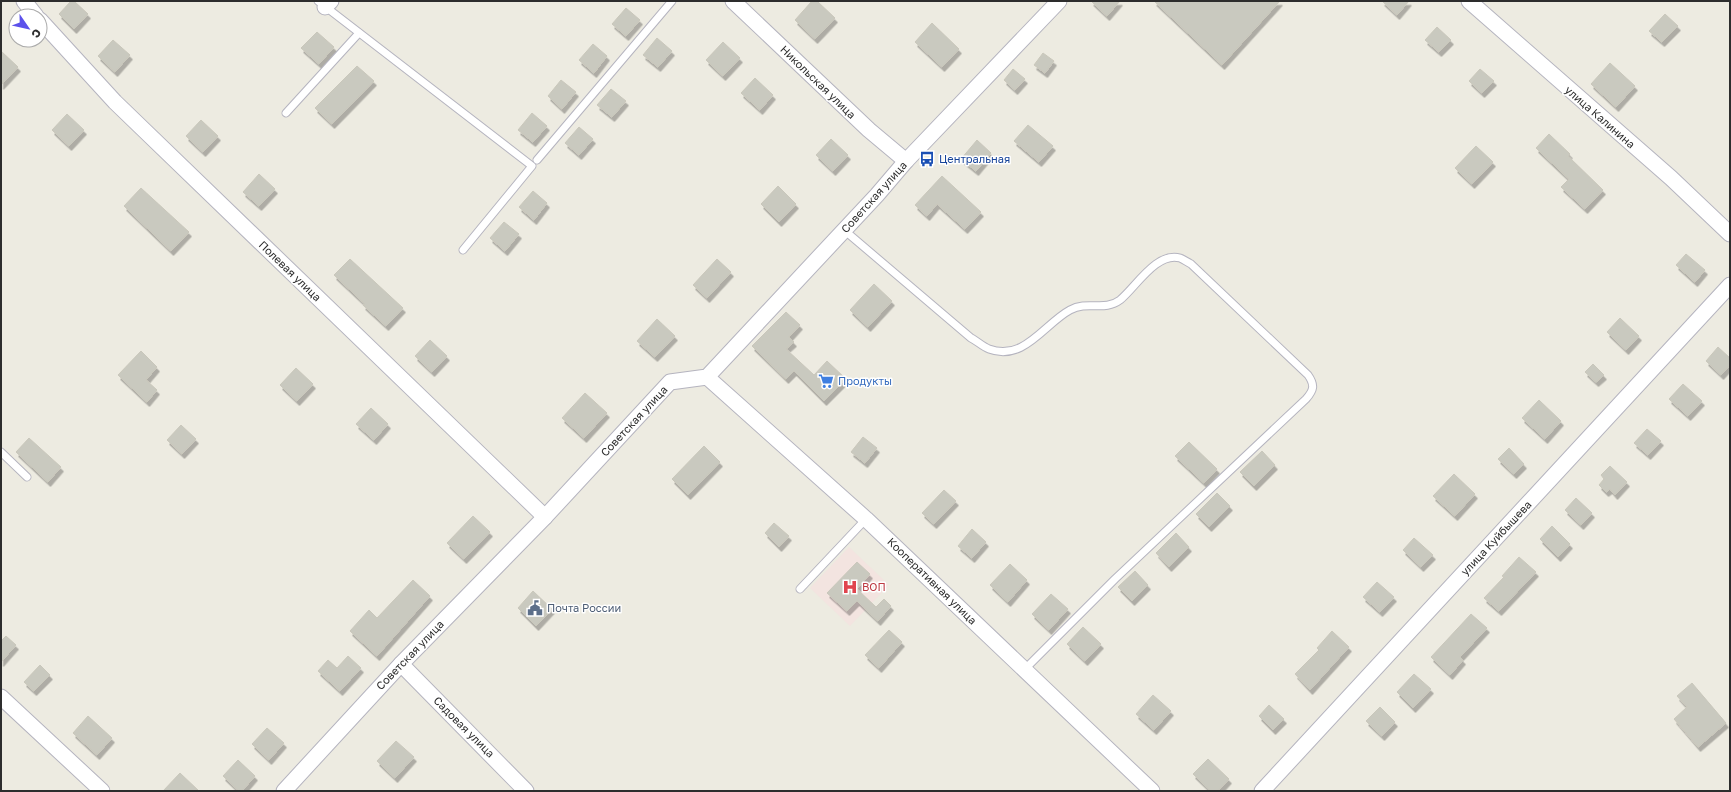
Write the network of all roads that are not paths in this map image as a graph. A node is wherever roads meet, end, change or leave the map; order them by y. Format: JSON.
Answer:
{"nodes":[{"id":1,"x":672,"y":1,"type":"edge"},
{"id":2,"x":733,"y":1,"type":"edge"},
{"id":3,"x":1060,"y":1,"type":"edge"},
{"id":4,"x":1469,"y":1,"type":"edge"},
{"id":5,"x":325,"y":3,"type":"edge"},
{"id":6,"x":48,"y":29,"type":"edge"},
{"id":7,"x":359,"y":33,"type":"junction"},
{"id":8,"x":286,"y":113,"type":"dead end"},
{"id":9,"x":537,"y":160,"type":"dead end"},
{"id":10,"x":906,"y":161,"type":"junction"},
{"id":11,"x":844,"y":230,"type":"junction"},
{"id":12,"x":1730,"y":234,"type":"edge"},
{"id":13,"x":463,"y":250,"type":"dead end"},
{"id":14,"x":1730,"y":285,"type":"edge"},
{"id":15,"x":707,"y":377,"type":"junction"},
{"id":16,"x":1,"y":452,"type":"edge"},
{"id":17,"x":27,"y":477,"type":"dead end"},
{"id":18,"x":545,"y":517,"type":"junction"},
{"id":19,"x":866,"y":519,"type":"junction"},
{"id":20,"x":800,"y":589,"type":"dead end"},
{"id":21,"x":401,"y":664,"type":"junction"},
{"id":22,"x":1024,"y":670,"type":"junction"},
{"id":23,"x":1,"y":697,"type":"edge"},
{"id":24,"x":102,"y":791,"type":"edge"},
{"id":25,"x":284,"y":791,"type":"edge"},
{"id":26,"x":526,"y":791,"type":"edge"},
{"id":27,"x":1152,"y":791,"type":"edge"},
{"id":28,"x":1262,"y":791,"type":"edge"}],
"edges":[{"from":1,"to":9,"type":"lane"},
{"from":2,"to":10,"type":"street","name":"Никольская улица"},
{"from":3,"to":10,"type":"street","name":"Советская улица"},
{"from":4,"to":12,"type":"street","name":"улица Калинина"},
{"from":5,"to":7,"type":"lane"},
{"from":6,"to":18,"type":"street","name":"Полевая улица"},
{"from":7,"to":8,"type":"lane"},
{"from":7,"to":13,"type":"lane"},
{"from":10,"to":11,"type":"street","name":"Советская улица"},
{"from":11,"to":15,"type":"street","name":"Советская улица"},
{"from":11,"to":22,"type":"lane"},
{"from":14,"to":28,"type":"street","name":"улица Куйбышева"},
{"from":15,"to":18,"type":"street","name":"Советская улица"},
{"from":15,"to":19,"type":"street","name":"Кооперативная улица"},
{"from":16,"to":17,"type":"lane"},
{"from":18,"to":21,"type":"street","name":"Советская улица"},
{"from":19,"to":20,"type":"lane"},
{"from":19,"to":22,"type":"street","name":"Кооперативная улица"},
{"from":21,"to":25,"type":"street","name":"Советская улица"},
{"from":21,"to":26,"type":"street","name":"Садовая улица"},
{"from":22,"to":27,"type":"street","name":"Кооперативная улица"},
{"from":23,"to":24,"type":"street"}]}
